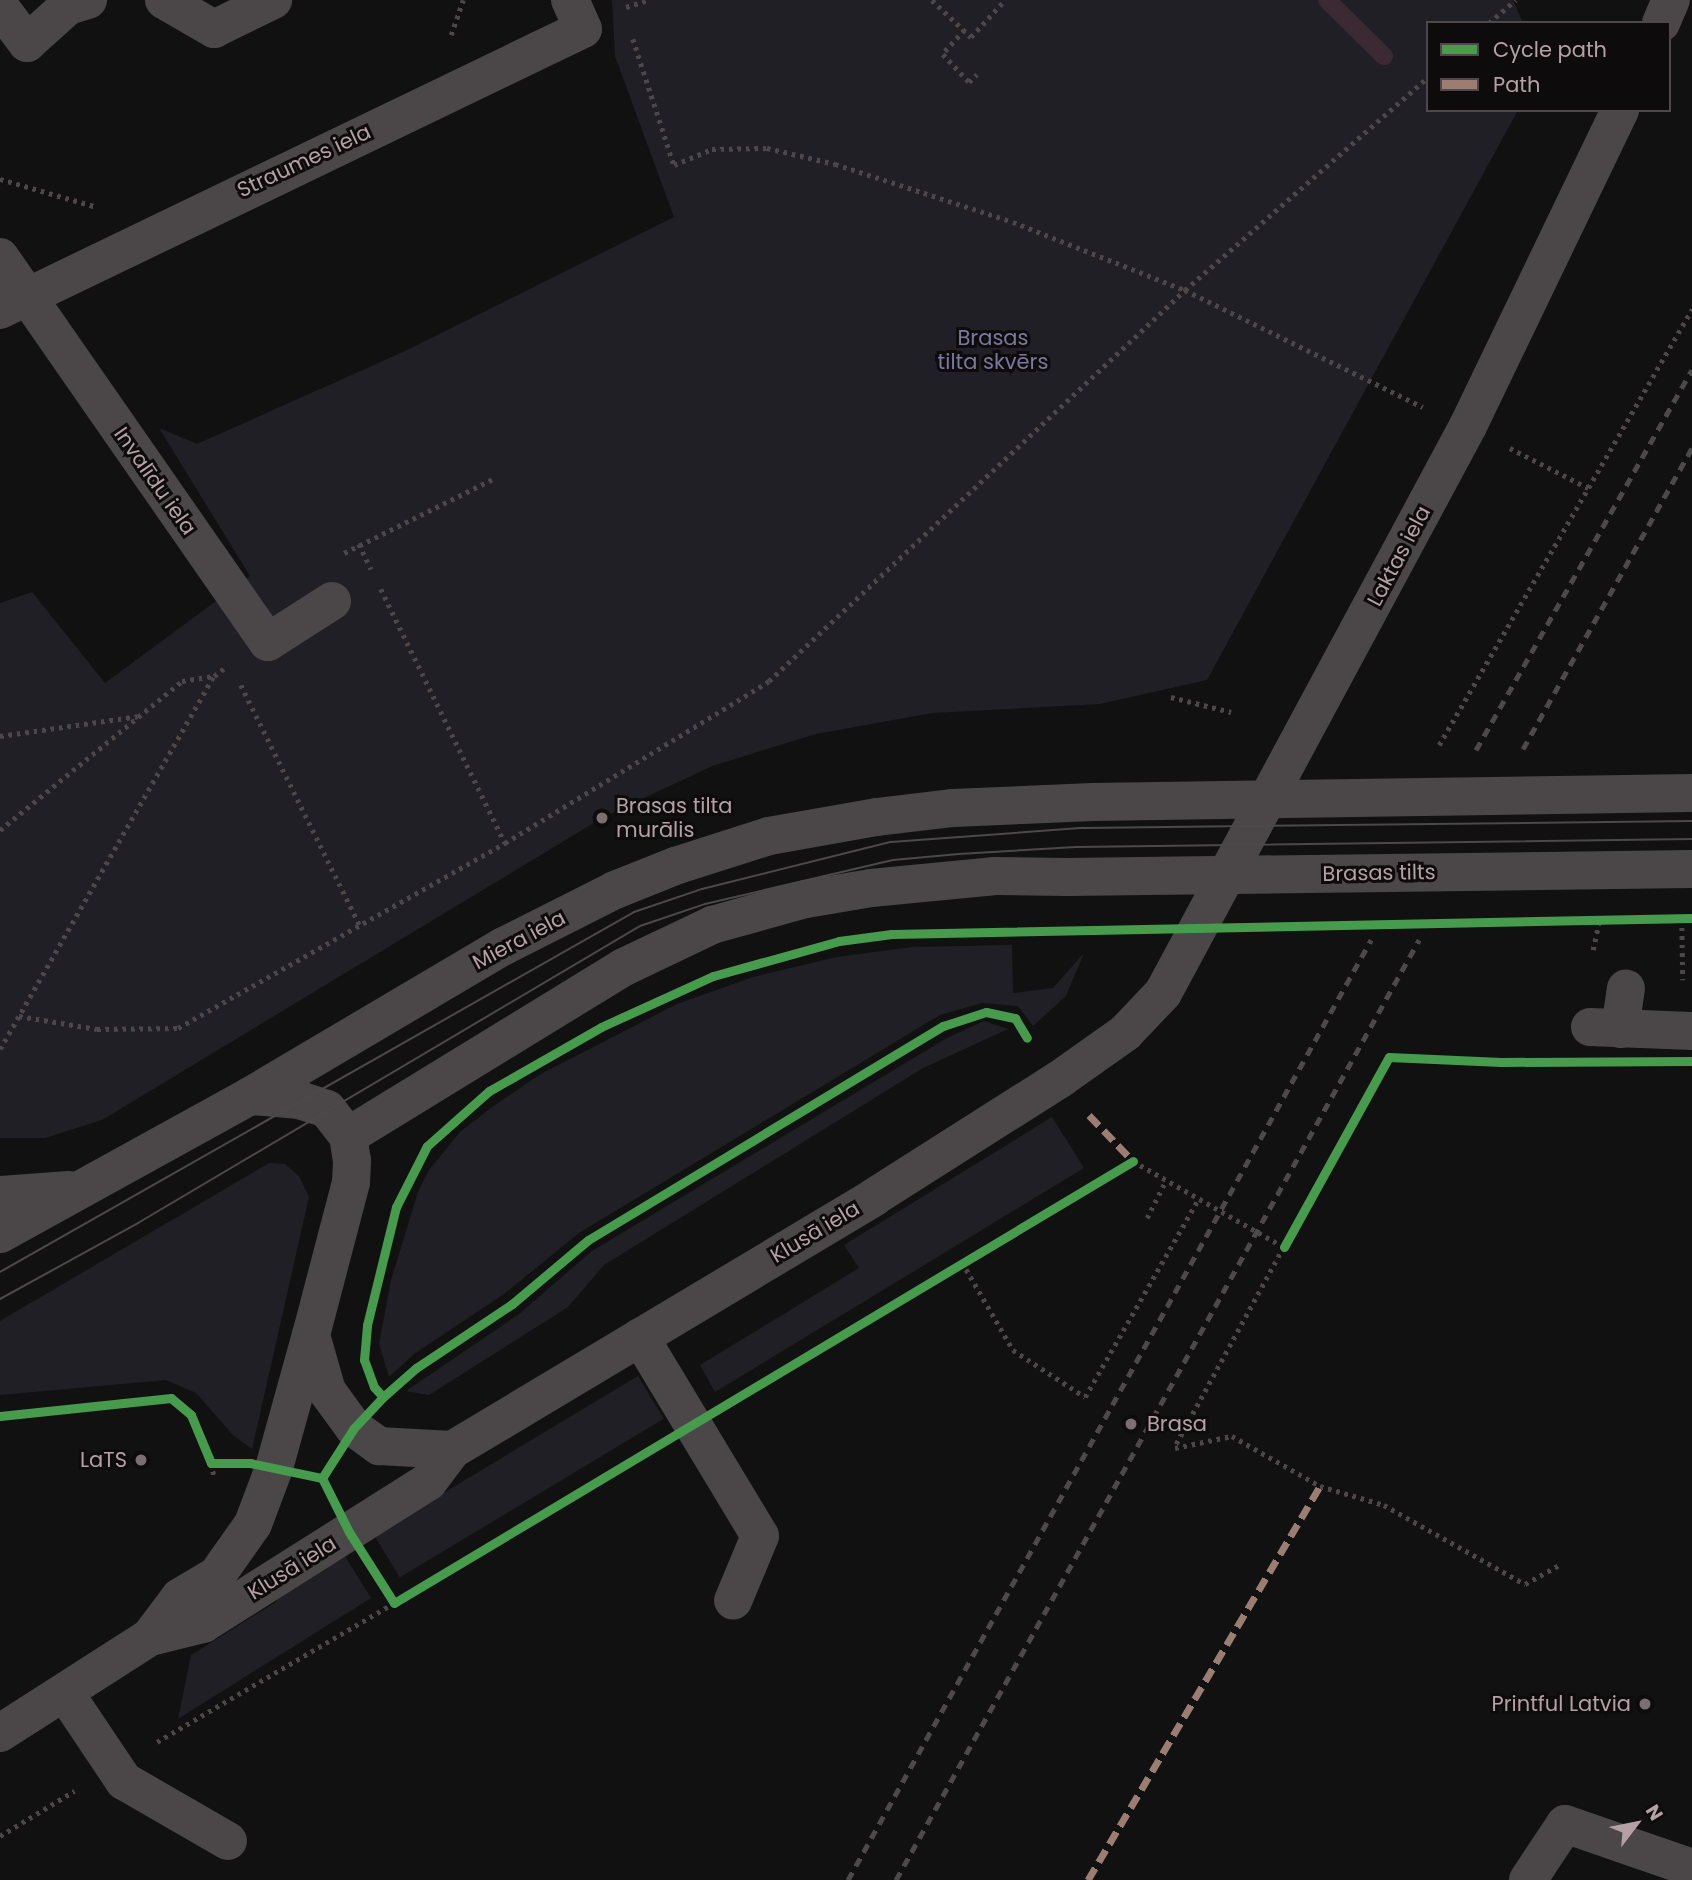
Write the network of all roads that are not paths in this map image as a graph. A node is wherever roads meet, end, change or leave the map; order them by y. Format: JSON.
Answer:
{"nodes":[{"id":1,"x":88,"y":0,"type":"edge"},
{"id":2,"x":164,"y":0,"type":"edge"},
{"id":3,"x":273,"y":0,"type":"edge"},
{"id":4,"x":1671,"y":0,"type":"edge"},
{"id":5,"x":0,"y":7,"type":"edge"},
{"id":6,"x":576,"y":15,"type":"edge"},
{"id":7,"x":1662,"y":21,"type":"edge"},
{"id":8,"x":1619,"y":112,"type":"edge"},
{"id":9,"x":0,"y":257,"type":"edge"},
{"id":10,"x":14,"y":303,"type":"edge"},
{"id":11,"x":332,"y":601,"type":"road end"},
{"id":12,"x":1692,"y":793,"type":"edge"},
{"id":13,"x":1692,"y":869,"type":"edge"},
{"id":14,"x":1626,"y":988,"type":"dead end"},
{"id":15,"x":1163,"y":993,"type":"joint"},
{"id":16,"x":1689,"y":1031,"type":"edge"},
{"id":17,"x":250,"y":1096,"type":"junction"},
{"id":18,"x":348,"y":1136,"type":"junction"},
{"id":19,"x":85,"y":1189,"type":"junction"},
{"id":20,"x":0,"y":1195,"type":"edge"},
{"id":21,"x":0,"y":1234,"type":"edge"},
{"id":22,"x":310,"y":1335,"type":"junction"},
{"id":23,"x":640,"y":1337,"type":"junction"},
{"id":24,"x":453,"y":1450,"type":"junction"},
{"id":25,"x":733,"y":1601,"type":"dead end"},
{"id":26,"x":150,"y":1637,"type":"junction"},
{"id":27,"x":65,"y":1693,"type":"junction"},
{"id":28,"x":0,"y":1733,"type":"edge"},
{"id":29,"x":228,"y":1841,"type":"dead end"},
{"id":30,"x":1692,"y":1868,"type":"edge"},
{"id":31,"x":1528,"y":1880,"type":"edge"}],
"edges":[{"from":1,"to":5,"type":"street"},
{"from":2,"to":3,"type":"street"},
{"from":4,"to":7,"type":"street"},
{"from":6,"to":10,"type":"street","name":"Straumes iela"},
{"from":8,"to":15,"type":"street","name":"Laktas iela"},
{"from":9,"to":10,"type":"street","name":"Invalīdu iela"},
{"from":10,"to":11,"type":"street","name":"Invalīdu iela"},
{"from":12,"to":17,"type":"street","name":"Miera iela","bridge":true},
{"from":13,"to":18,"type":"street","name":"Brasas tilts","bridge":true},
{"from":14,"to":16,"type":"street"},
{"from":15,"to":23,"type":"street","name":"Klusā iela"},
{"from":17,"to":18,"type":"street"},
{"from":17,"to":19,"type":"street","name":"Miera iela"},
{"from":18,"to":22,"type":"street","name":"Klusā iela"},
{"from":19,"to":20,"type":"street"},
{"from":19,"to":21,"type":"street","name":"Miera iela"},
{"from":22,"to":24,"type":"street"},
{"from":22,"to":26,"type":"street","name":"Klusā iela"},
{"from":23,"to":24,"type":"street","name":"Klusā iela"},
{"from":23,"to":25,"type":"street"},
{"from":24,"to":26,"type":"street","name":"Klusā iela"},
{"from":26,"to":27,"type":"street","name":"Klusā iela"},
{"from":27,"to":28,"type":"street","name":"Klusā iela"},
{"from":27,"to":29,"type":"street"},
{"from":30,"to":31,"type":"street"}]}
